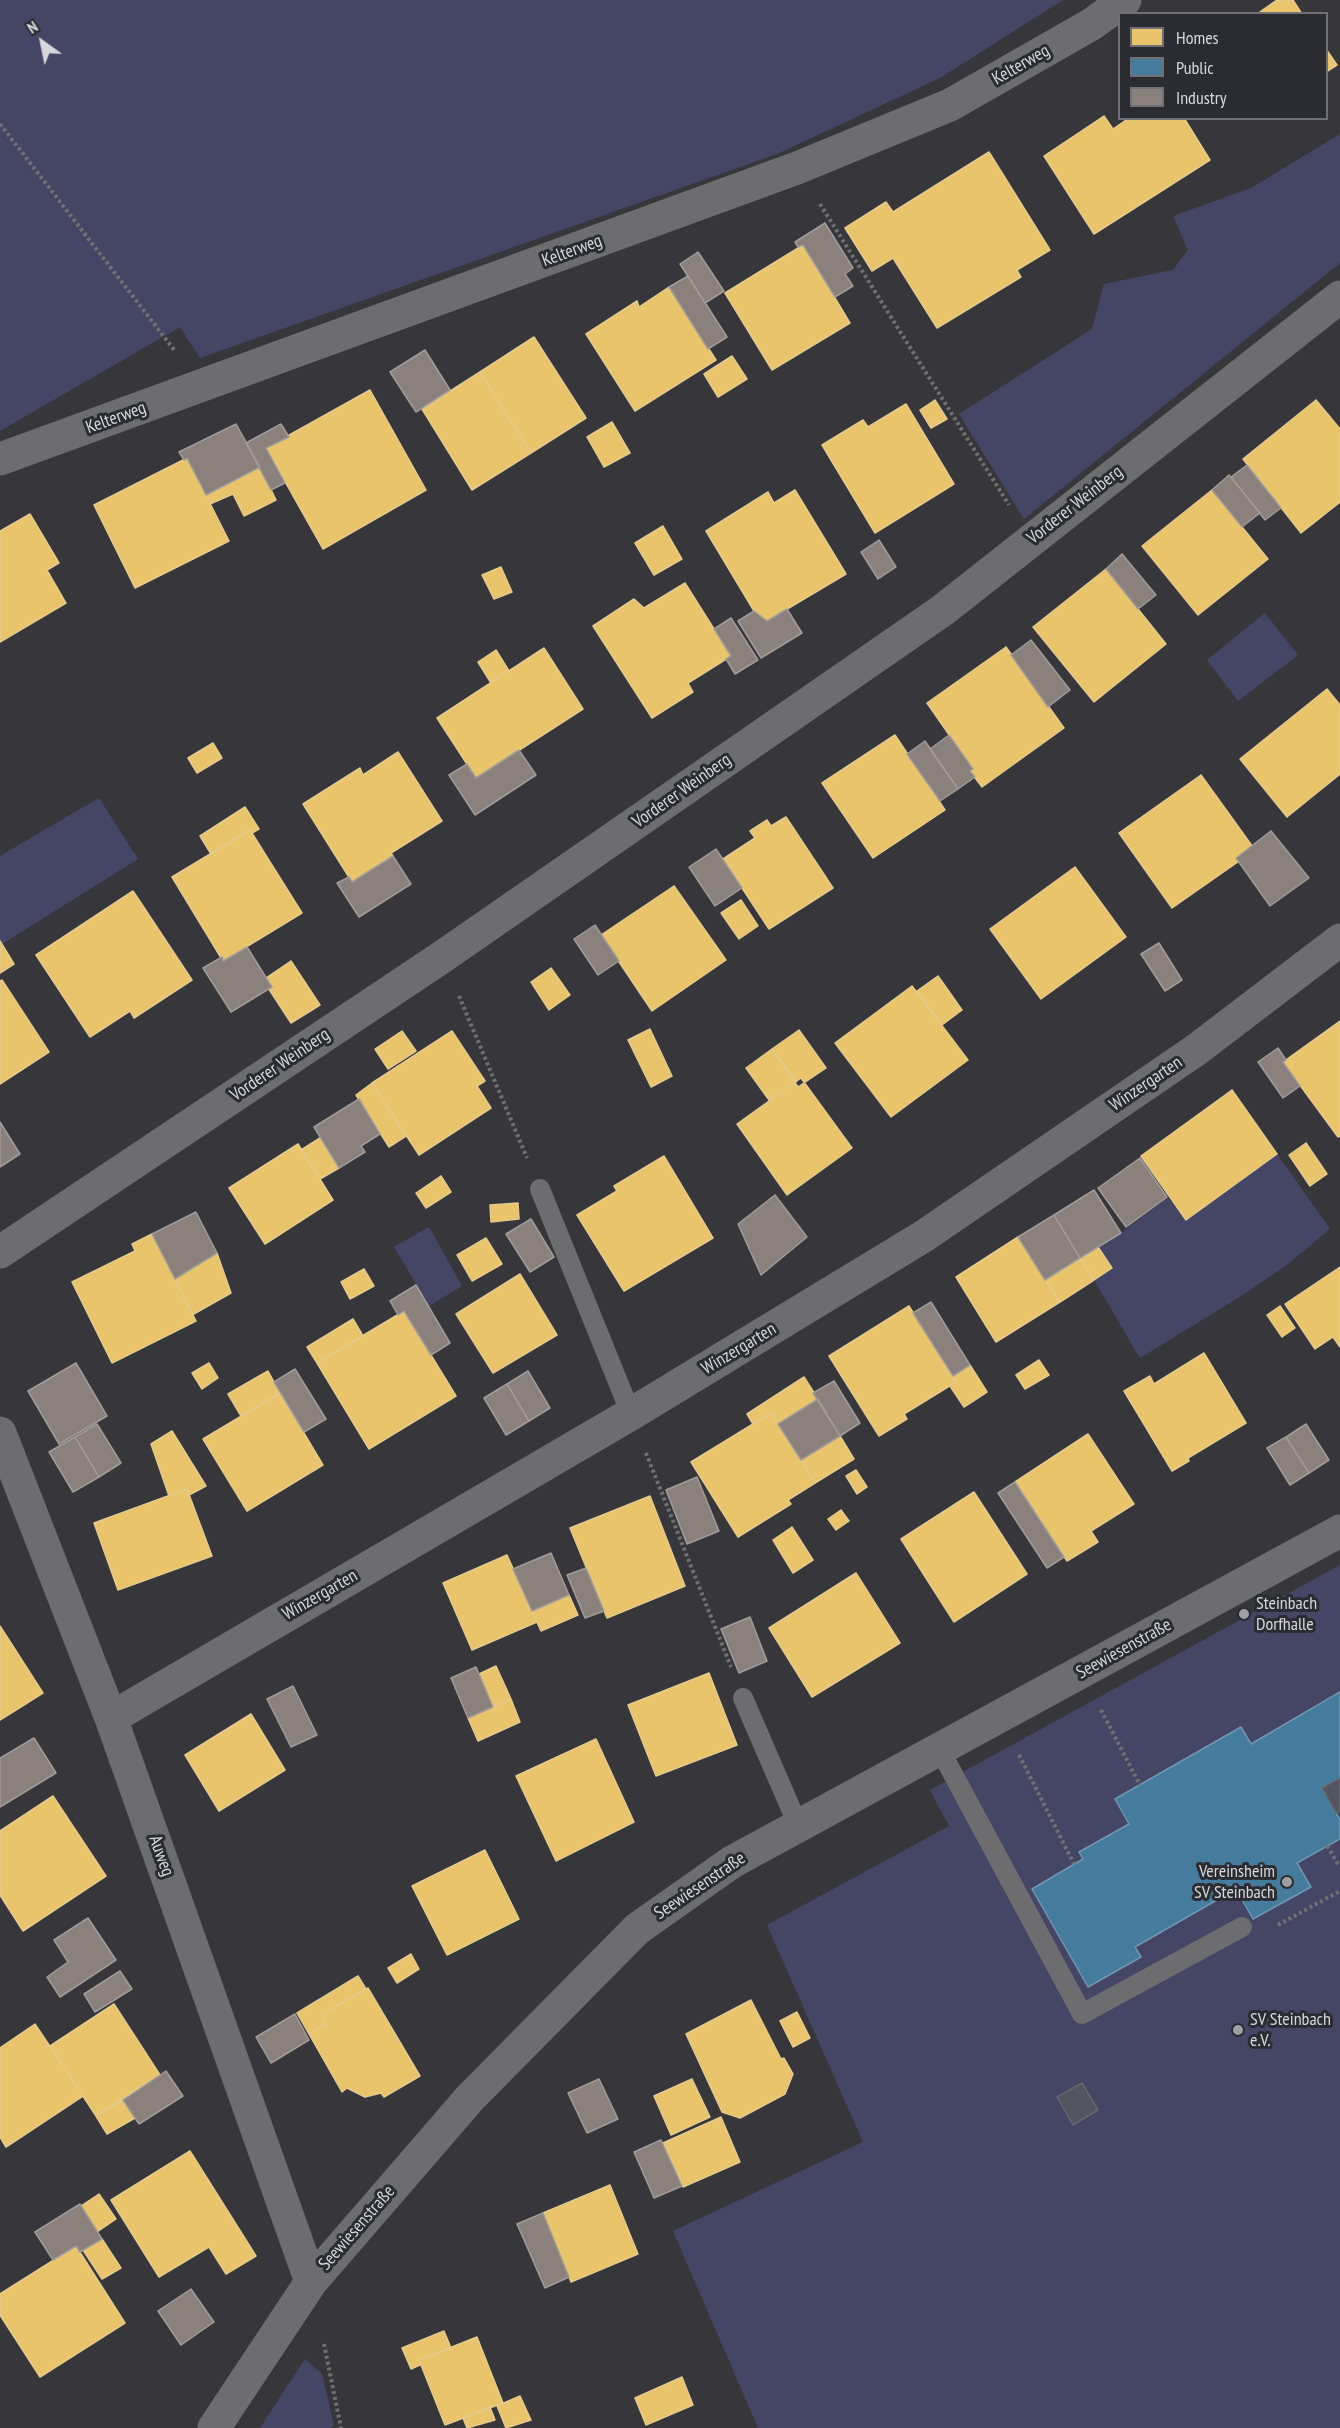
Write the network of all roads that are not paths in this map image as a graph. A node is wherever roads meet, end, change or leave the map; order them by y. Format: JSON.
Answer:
{"nodes":[{"id":1,"x":1125,"y":0,"type":"edge"},
{"id":2,"x":1340,"y":297,"type":"edge"},
{"id":3,"x":0,"y":459,"type":"edge"},
{"id":4,"x":1340,"y":940,"type":"edge"},
{"id":5,"x":540,"y":1189,"type":"road end"},
{"id":6,"x":0,"y":1252,"type":"edge"},
{"id":7,"x":631,"y":1414,"type":"junction"},
{"id":8,"x":0,"y":1433,"type":"edge"},
{"id":9,"x":1340,"y":1530,"type":"edge"},
{"id":10,"x":743,"y":1698,"type":"road end"},
{"id":11,"x":111,"y":1718,"type":"junction"},
{"id":12,"x":940,"y":1750,"type":"junction"},
{"id":13,"x":798,"y":1825,"type":"junction"},
{"id":14,"x":1242,"y":1927,"type":"dead end"},
{"id":15,"x":311,"y":2282,"type":"junction"},
{"id":16,"x":214,"y":2428,"type":"edge"}],
"edges":[{"from":1,"to":3,"type":"street","name":"Kelterweg"},
{"from":2,"to":6,"type":"street","name":"Vorderer Weinberg"},
{"from":4,"to":7,"type":"street","name":"Winzergarten"},
{"from":5,"to":7,"type":"lane"},
{"from":7,"to":11,"type":"street","name":"Winzergarten"},
{"from":8,"to":11,"type":"street","name":"Auweg"},
{"from":9,"to":12,"type":"street","name":"Seewiesenstraße"},
{"from":10,"to":13,"type":"lane"},
{"from":11,"to":15,"type":"street","name":"Auweg"},
{"from":12,"to":13,"type":"street","name":"Seewiesenstraße"},
{"from":12,"to":14,"type":"lane"},
{"from":13,"to":15,"type":"street","name":"Seewiesenstraße"},
{"from":15,"to":16,"type":"street","name":"Seewiesenstraße"}]}
